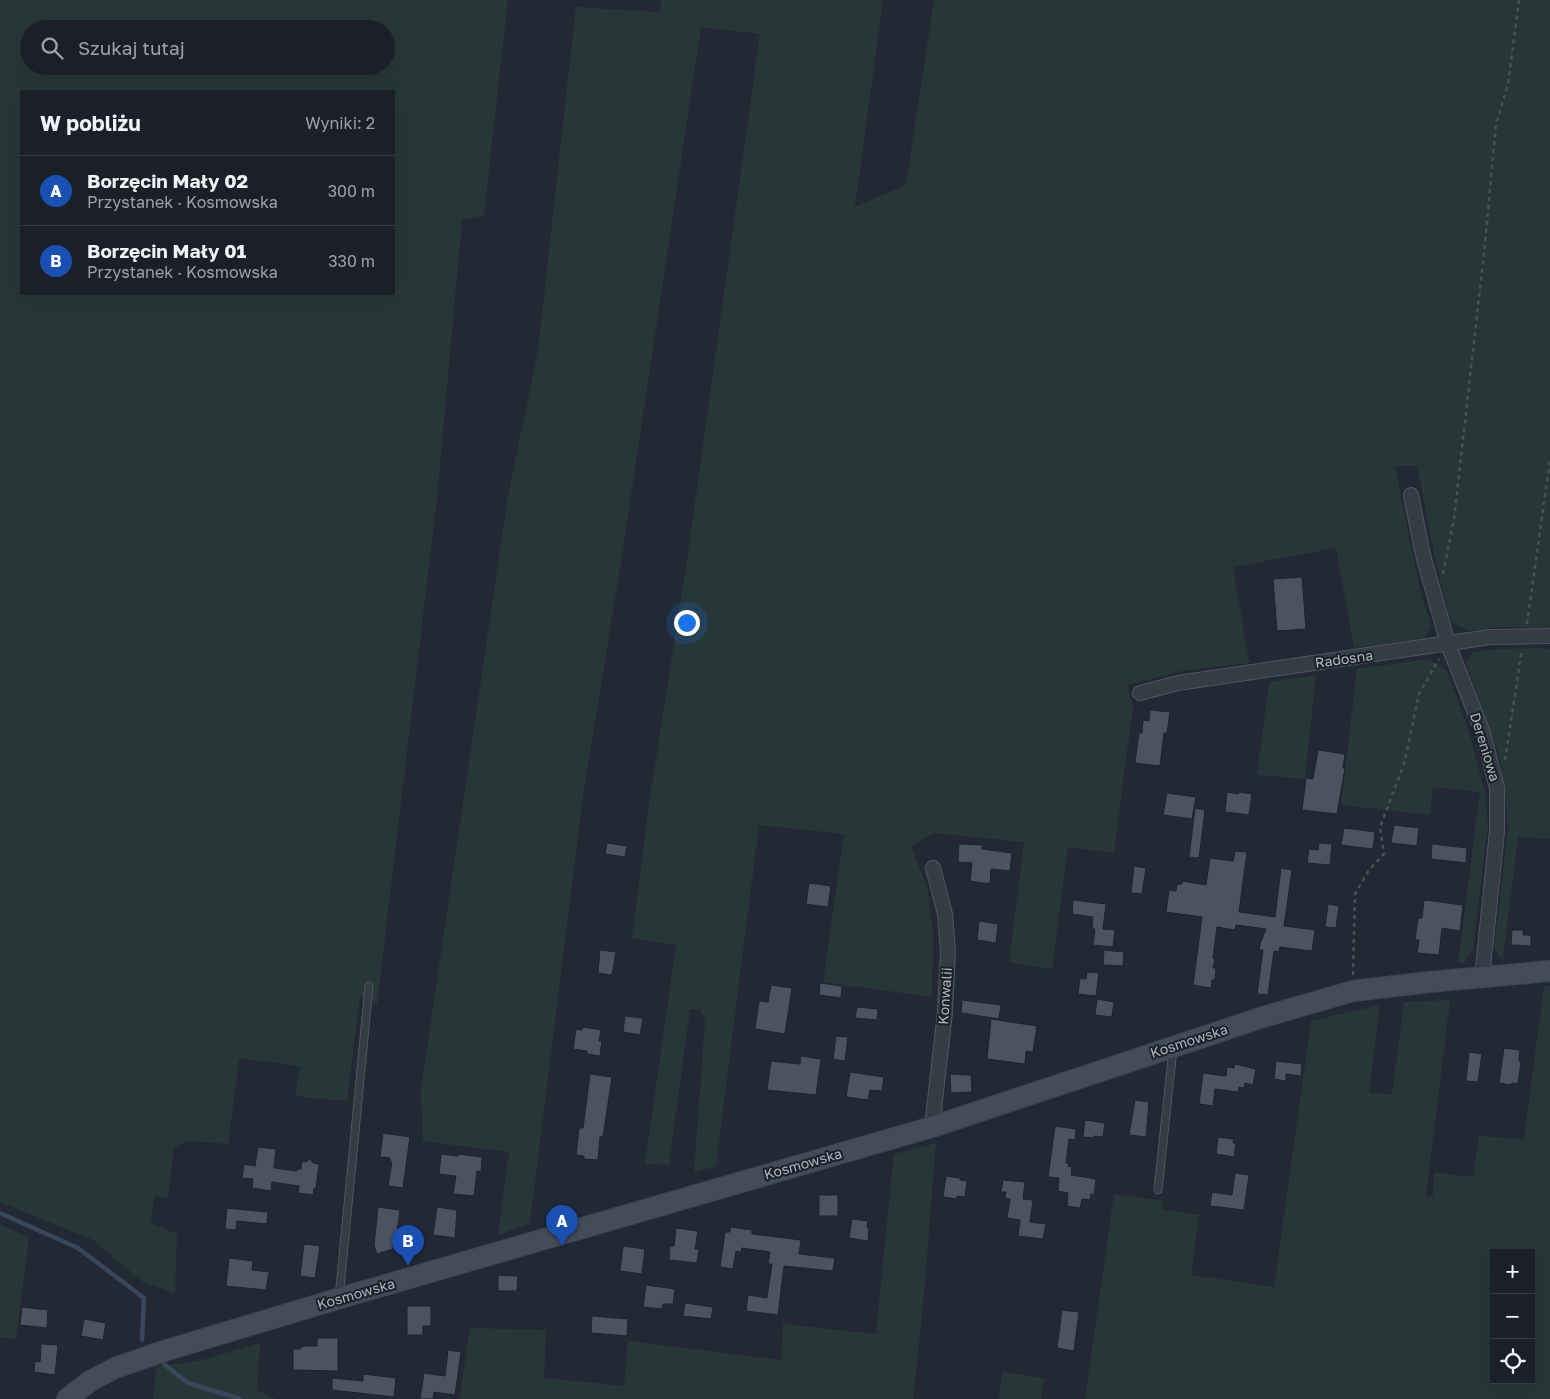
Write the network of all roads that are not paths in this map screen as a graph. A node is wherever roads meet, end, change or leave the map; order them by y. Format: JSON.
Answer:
{"nodes":[{"id":1,"x":1411,"y":495,"type":"dead end"},
{"id":2,"x":1550,"y":636,"type":"edge"},
{"id":3,"x":1448,"y":644,"type":"junction"},
{"id":4,"x":1140,"y":693,"type":"dead end"},
{"id":5,"x":932,"y":868,"type":"dead end"},
{"id":6,"x":1550,"y":971,"type":"edge"},
{"id":7,"x":1482,"y":977,"type":"junction"},
{"id":8,"x":369,"y":986,"type":"dead end"},
{"id":9,"x":1174,"y":1046,"type":"junction"},
{"id":10,"x":932,"y":1127,"type":"junction"},
{"id":11,"x":1158,"y":1190,"type":"dead end"},
{"id":12,"x":337,"y":1299,"type":"junction"},
{"id":13,"x":67,"y":1399,"type":"edge"}],
"edges":[{"from":1,"to":3,"type":"street","name":"Dereniowa"},
{"from":2,"to":3,"type":"street","name":"Radosna"},
{"from":3,"to":4,"type":"street","name":"Radosna"},
{"from":3,"to":7,"type":"street","name":"Dereniowa"},
{"from":5,"to":10,"type":"street","name":"Konwalii"},
{"from":6,"to":7,"type":"street","name":"Kosmowska"},
{"from":7,"to":9,"type":"street","name":"Kosmowska"},
{"from":8,"to":12,"type":"lane"},
{"from":9,"to":10,"type":"street","name":"Kosmowska"},
{"from":9,"to":11,"type":"lane"},
{"from":10,"to":12,"type":"street","name":"Kosmowska"},
{"from":12,"to":13,"type":"street","name":"Kosmowska"}]}
